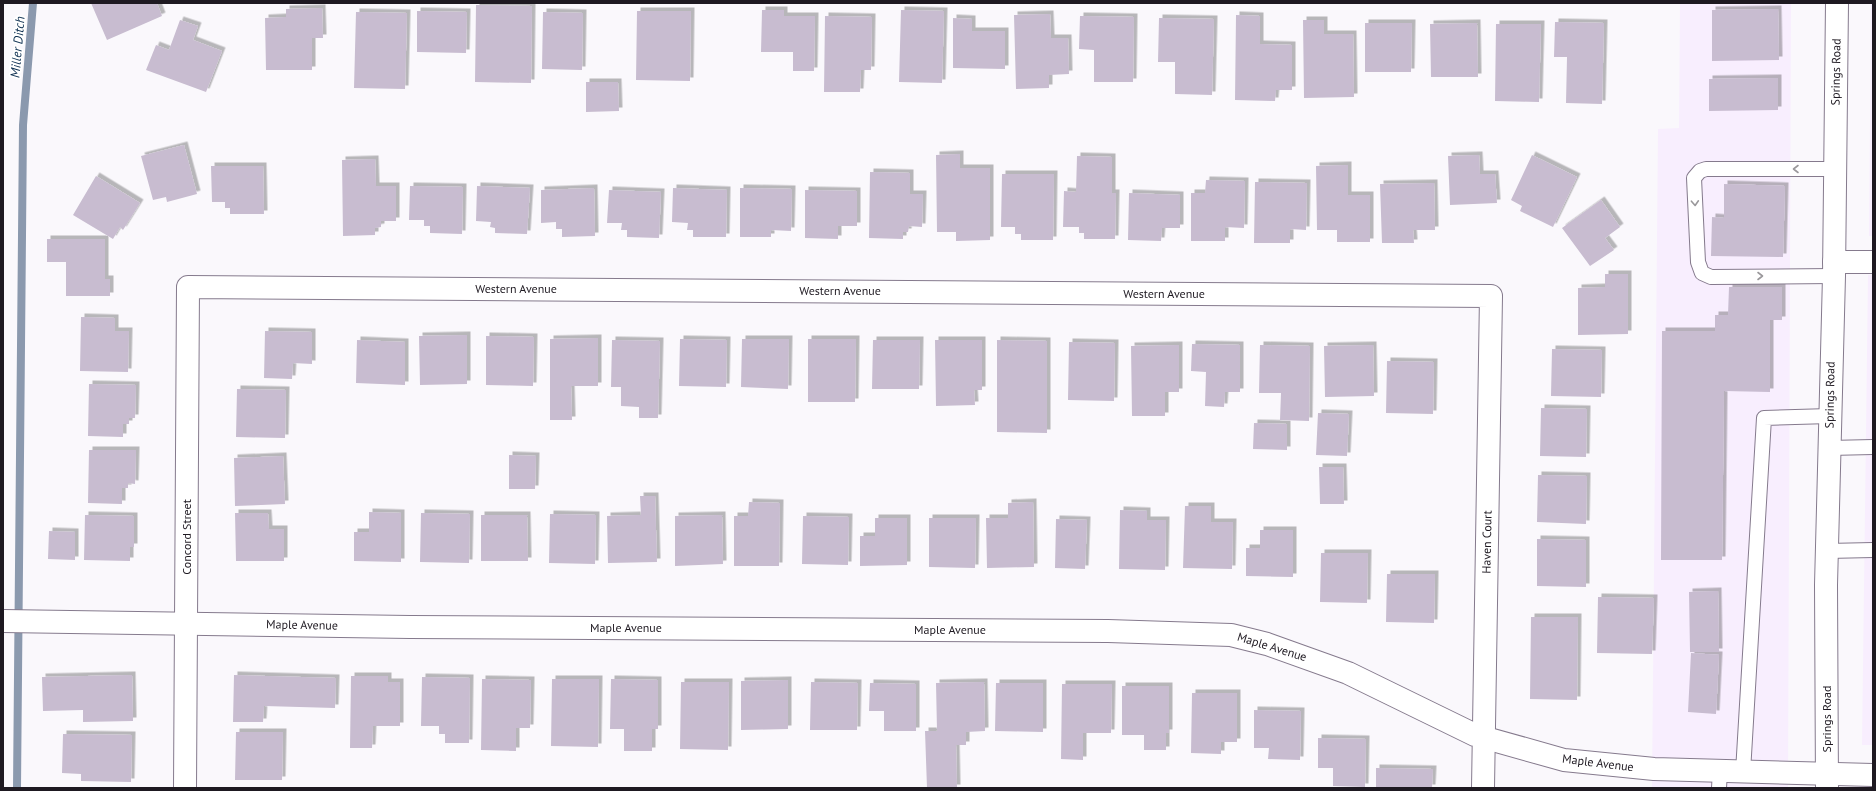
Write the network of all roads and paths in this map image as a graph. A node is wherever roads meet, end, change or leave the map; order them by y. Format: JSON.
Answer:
{"nodes":[{"id":1,"x":1837,"y":3,"type":"edge"},
{"id":2,"x":1835,"y":169,"type":"junction"},
{"id":3,"x":1873,"y":262,"type":"edge"},
{"id":4,"x":1834,"y":269,"type":"junction"},
{"id":5,"x":188,"y":287,"type":"joint"},
{"id":6,"x":1491,"y":296,"type":"joint"},
{"id":7,"x":1830,"y":416,"type":"junction"},
{"id":8,"x":1873,"y":447,"type":"edge"},
{"id":9,"x":1829,"y":448,"type":"junction"},
{"id":10,"x":1873,"y":550,"type":"edge"},
{"id":11,"x":1827,"y":551,"type":"junction"},
{"id":12,"x":3,"y":621,"type":"edge"},
{"id":13,"x":186,"y":624,"type":"junction"},
{"id":14,"x":1484,"y":737,"type":"junction"},
{"id":15,"x":1743,"y":772,"type":"junction"},
{"id":16,"x":1873,"y":775,"type":"edge"},
{"id":17,"x":1719,"y":779,"type":"edge"},
{"id":18,"x":1827,"y":781,"type":"edge"},
{"id":19,"x":185,"y":788,"type":"edge"},
{"id":20,"x":1483,"y":788,"type":"edge"}],
"edges":[{"from":1,"to":2,"type":"street","name":"Springs Road"},
{"from":2,"to":4,"type":"street","name":"Springs Road"},
{"from":2,"to":4,"type":"lane","one_way":true},
{"from":3,"to":4,"type":"street"},
{"from":4,"to":7,"type":"street","name":"Springs Road"},
{"from":5,"to":6,"type":"street","name":"Western Avenue"},
{"from":5,"to":13,"type":"street","name":"Concord Street"},
{"from":6,"to":14,"type":"street","name":"Haven Court"},
{"from":7,"to":9,"type":"street","name":"Springs Road"},
{"from":7,"to":15,"type":"lane"},
{"from":8,"to":9,"type":"lane"},
{"from":9,"to":11,"type":"street","name":"Springs Road"},
{"from":10,"to":11,"type":"lane"},
{"from":11,"to":18,"type":"street","name":"Springs Road"},
{"from":12,"to":13,"type":"street","name":"Maple Avenue"},
{"from":13,"to":14,"type":"street","name":"Maple Avenue"},
{"from":13,"to":19,"type":"street","name":"Concord Street"},
{"from":14,"to":17,"type":"street","name":"Maple Avenue"},
{"from":14,"to":20,"type":"street","name":"Haven Court"},
{"from":15,"to":17,"type":"street","name":"Maple Avenue"},
{"from":15,"to":18,"type":"street","name":"Maple Avenue"},
{"from":16,"to":18,"type":"street","name":"Maple Avenue"}]}
